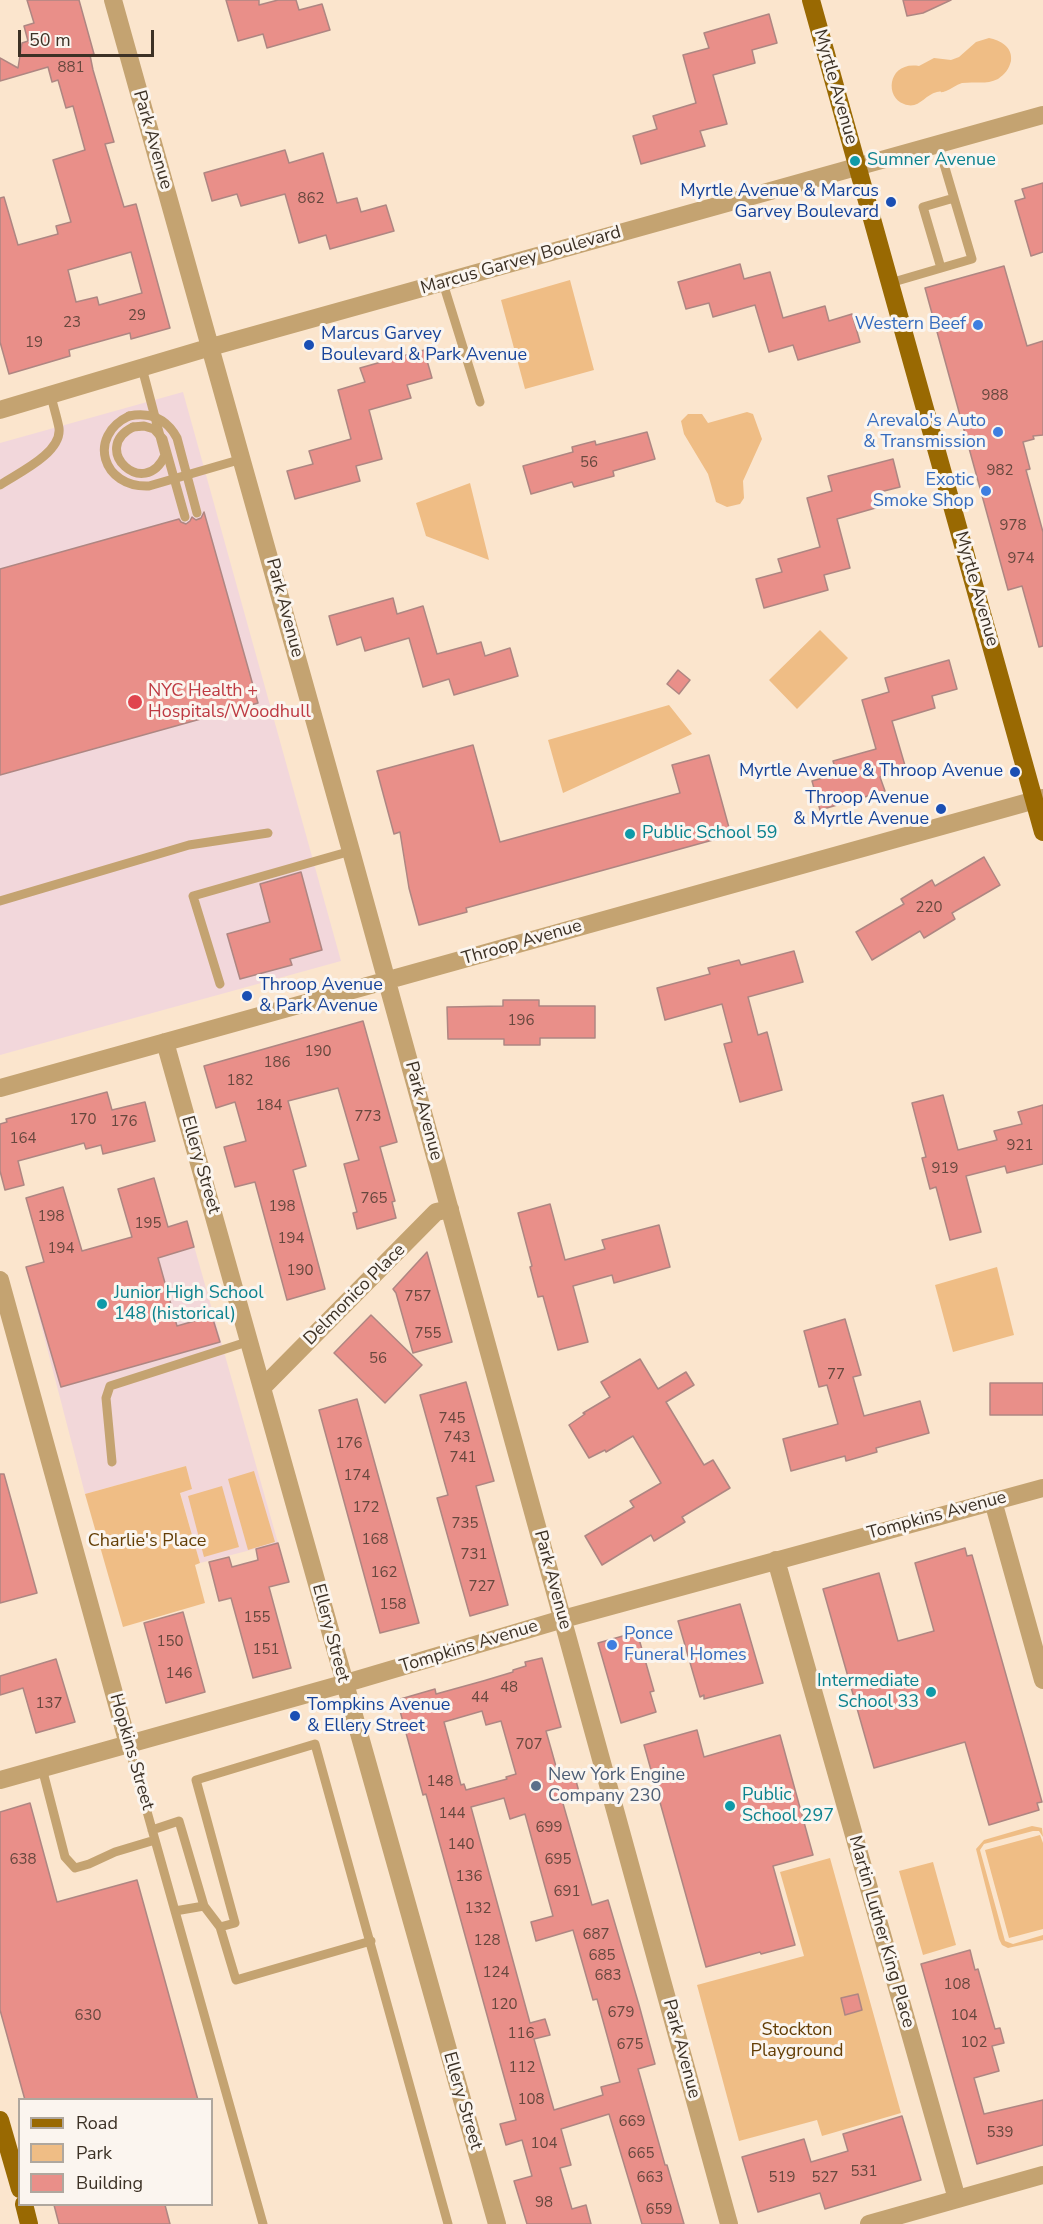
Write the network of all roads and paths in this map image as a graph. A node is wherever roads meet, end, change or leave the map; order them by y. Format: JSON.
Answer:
{"nodes":[{"id":1,"x":112,"y":0,"type":"edge"},
{"id":2,"x":811,"y":0,"type":"edge"},
{"id":3,"x":1043,"y":115,"type":"edge"},
{"id":4,"x":938,"y":144,"type":"junction"},
{"id":5,"x":858,"y":166,"type":"junction"},
{"id":6,"x":954,"y":198,"type":"junction"},
{"id":7,"x":941,"y":268,"type":"junction"},
{"id":8,"x":443,"y":282,"type":"junction"},
{"id":9,"x":890,"y":284,"type":"junction"},
{"id":10,"x":211,"y":347,"type":"junction"},
{"id":11,"x":142,"y":368,"type":"junction"},
{"id":12,"x":51,"y":395,"type":"junction"},
{"id":13,"x":480,"y":402,"type":"dead end"},
{"id":14,"x":0,"y":410,"type":"edge"},
{"id":15,"x":242,"y":459,"type":"junction"},
{"id":16,"x":0,"y":485,"type":"edge"},
{"id":17,"x":197,"y":513,"type":"dead end"},
{"id":18,"x":185,"y":517,"type":"dead end"},
{"id":19,"x":1039,"y":799,"type":"edge"},
{"id":20,"x":1043,"y":832,"type":"edge"},
{"id":21,"x":268,"y":833,"type":"dead end"},
{"id":22,"x":351,"y":851,"type":"junction"},
{"id":23,"x":0,"y":901,"type":"edge"},
{"id":24,"x":387,"y":980,"type":"junction"},
{"id":25,"x":220,"y":984,"type":"dead end"},
{"id":26,"x":165,"y":1042,"type":"junction"},
{"id":27,"x":0,"y":1088,"type":"edge"},
{"id":28,"x":450,"y":1209,"type":"junction"},
{"id":29,"x":0,"y":1280,"type":"edge"},
{"id":30,"x":250,"y":1341,"type":"junction"},
{"id":31,"x":263,"y":1387,"type":"junction"},
{"id":32,"x":112,"y":1462,"type":"dead end"},
{"id":33,"x":1043,"y":1488,"type":"edge"},
{"id":34,"x":993,"y":1501,"type":"junction"},
{"id":35,"x":776,"y":1560,"type":"junction"},
{"id":36,"x":563,"y":1619,"type":"junction"},
{"id":37,"x":1040,"y":1656,"type":"edge"},
{"id":38,"x":1043,"y":1680,"type":"edge"},
{"id":39,"x":343,"y":1684,"type":"junction"},
{"id":40,"x":128,"y":1744,"type":"junction"},
{"id":41,"x":42,"y":1768,"type":"junction"},
{"id":42,"x":0,"y":1779,"type":"edge"},
{"id":43,"x":154,"y":1835,"type":"junction"},
{"id":44,"x":204,"y":1906,"type":"junction"},
{"id":45,"x":175,"y":1911,"type":"junction"},
{"id":46,"x":220,"y":1927,"type":"junction"},
{"id":47,"x":371,"y":1941,"type":"junction"},
{"id":48,"x":0,"y":2120,"type":"edge"},
{"id":49,"x":1043,"y":2175,"type":"edge"},
{"id":50,"x":18,"y":2182,"type":"edge"},
{"id":51,"x":957,"y":2199,"type":"junction"},
{"id":52,"x":24,"y":2206,"type":"edge"},
{"id":53,"x":29,"y":2224,"type":"edge"},
{"id":54,"x":263,"y":2224,"type":"edge"},
{"id":55,"x":448,"y":2224,"type":"edge"},
{"id":56,"x":497,"y":2224,"type":"edge"},
{"id":57,"x":729,"y":2224,"type":"edge"},
{"id":58,"x":869,"y":2224,"type":"edge"}],
"edges":[{"from":1,"to":10,"type":"street","name":"Park Avenue"},
{"from":2,"to":5,"type":"main road","name":"Myrtle Avenue"},
{"from":3,"to":4,"type":"street","name":"Marcus Garvey Boulevard"},
{"from":4,"to":5,"type":"street","name":"Marcus Garvey Boulevard"},
{"from":4,"to":6,"type":"lane"},
{"from":5,"to":8,"type":"street","name":"Marcus Garvey Boulevard"},
{"from":5,"to":9,"type":"main road","name":"Myrtle Avenue"},
{"from":6,"to":7,"type":"lane"},
{"from":6,"to":7,"type":"lane"},
{"from":7,"to":9,"type":"lane"},
{"from":8,"to":10,"type":"street","name":"Marcus Garvey Boulevard"},
{"from":8,"to":13,"type":"lane"},
{"from":9,"to":19,"type":"main road","name":"Myrtle Avenue"},
{"from":10,"to":11,"type":"street","name":"Marcus Garvey Boulevard"},
{"from":10,"to":15,"type":"street","name":"Park Avenue"},
{"from":11,"to":12,"type":"street","name":"Marcus Garvey Boulevard"},
{"from":11,"to":18,"type":"lane","bridge":true},
{"from":12,"to":14,"type":"street","name":"Marcus Garvey Boulevard"},
{"from":12,"to":16,"type":"lane"},
{"from":15,"to":17,"type":"lane","bridge":true},
{"from":15,"to":22,"type":"street","name":"Park Avenue"},
{"from":19,"to":20,"type":"main road","name":"Myrtle Avenue"},
{"from":19,"to":24,"type":"street","name":"Throop Avenue"},
{"from":21,"to":23,"type":"lane"},
{"from":22,"to":24,"type":"street","name":"Park Avenue"},
{"from":22,"to":25,"type":"lane"},
{"from":24,"to":26,"type":"street","name":"Throop Avenue"},
{"from":24,"to":28,"type":"street","name":"Park Avenue"},
{"from":26,"to":27,"type":"street","name":"Throop Avenue"},
{"from":26,"to":30,"type":"street","name":"Ellery Street"},
{"from":28,"to":31,"type":"street","name":"Delmonico Place"},
{"from":28,"to":36,"type":"street","name":"Park Avenue"},
{"from":29,"to":40,"type":"street","name":"Hopkins Street"},
{"from":30,"to":31,"type":"street","name":"Ellery Street"},
{"from":30,"to":32,"type":"lane"},
{"from":31,"to":39,"type":"street","name":"Ellery Street"},
{"from":33,"to":34,"type":"street","name":"Tompkins Avenue"},
{"from":34,"to":35,"type":"street","name":"Tompkins Avenue"},
{"from":34,"to":37,"type":"street"},
{"from":35,"to":36,"type":"street","name":"Tompkins Avenue"},
{"from":35,"to":51,"type":"street","name":"Martin Luther King Place"},
{"from":36,"to":39,"type":"street","name":"Tompkins Avenue"},
{"from":36,"to":57,"type":"street","name":"Park Avenue"},
{"from":37,"to":38,"type":"street"},
{"from":39,"to":40,"type":"street","name":"Tompkins Avenue"},
{"from":39,"to":56,"type":"street","name":"Ellery Street"},
{"from":40,"to":41,"type":"street","name":"Tompkins Avenue"},
{"from":40,"to":43,"type":"lane","name":"Hopkins Street"},
{"from":41,"to":42,"type":"street","name":"Tompkins Avenue"},
{"from":41,"to":43,"type":"lane"},
{"from":43,"to":44,"type":"lane"},
{"from":43,"to":45,"type":"lane","name":"Hopkins Street"},
{"from":44,"to":45,"type":"lane"},
{"from":44,"to":46,"type":"lane"},
{"from":45,"to":54,"type":"lane","name":"Hopkins Street"},
{"from":46,"to":47,"type":"lane"},
{"from":46,"to":47,"type":"lane"},
{"from":47,"to":55,"type":"lane"},
{"from":48,"to":50,"type":"main road"},
{"from":49,"to":51,"type":"street"},
{"from":51,"to":58,"type":"street"},
{"from":52,"to":53,"type":"main road"}]}
